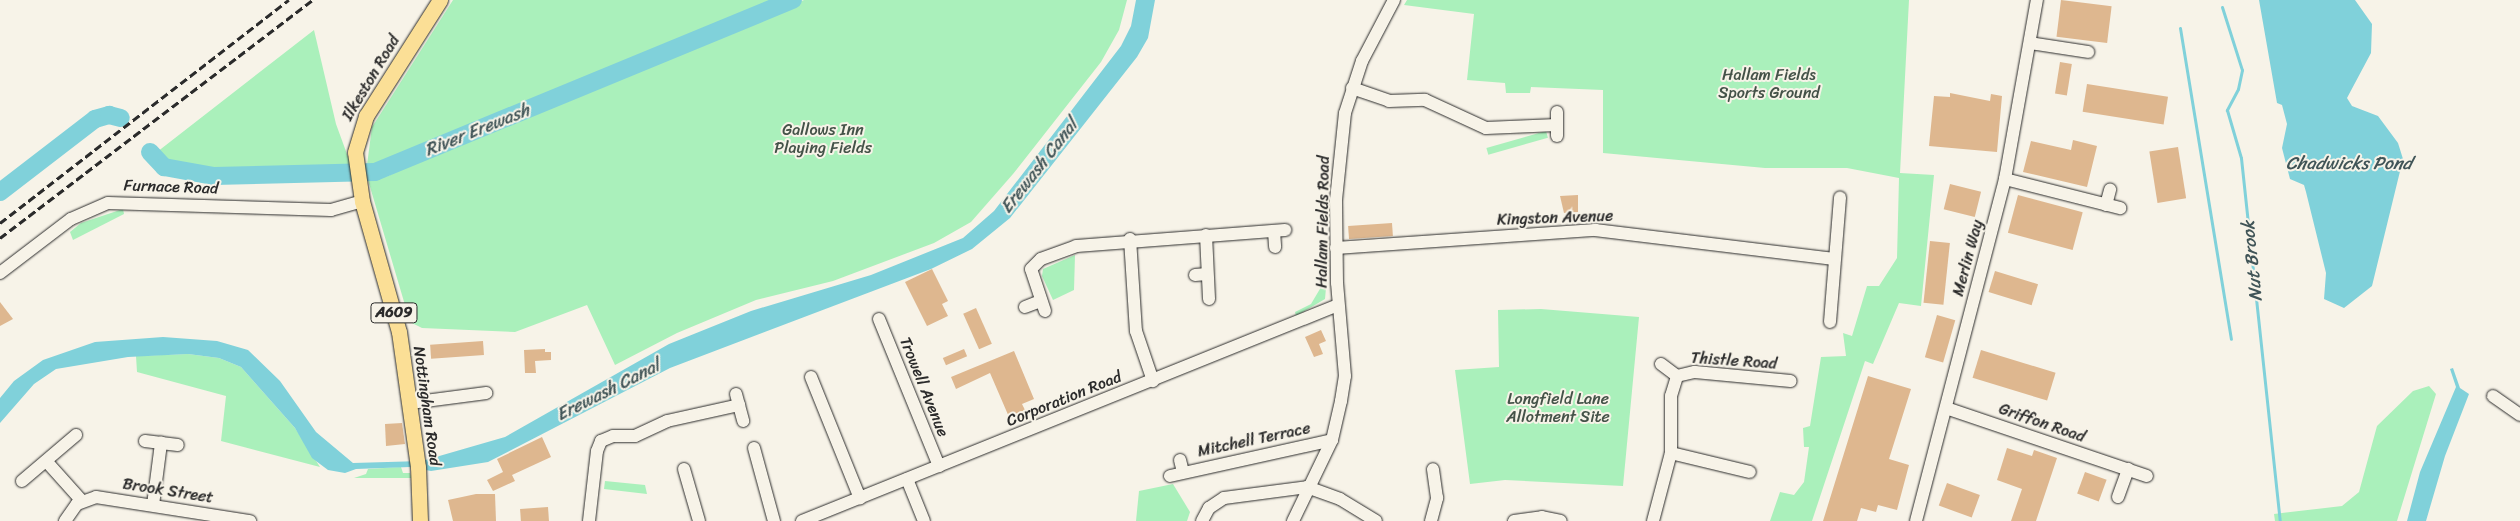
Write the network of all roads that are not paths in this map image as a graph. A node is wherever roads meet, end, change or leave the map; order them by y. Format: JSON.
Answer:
{"nodes":[{"id":1,"x":440,"y":0,"type":"edge"},
{"id":2,"x":1394,"y":0,"type":"edge"},
{"id":3,"x":2037,"y":0,"type":"edge"},
{"id":4,"x":2030,"y":43,"type":"junction"},
{"id":5,"x":2088,"y":52,"type":"dead end"},
{"id":6,"x":1352,"y":88,"type":"junction"},
{"id":7,"x":1558,"y":112,"type":"dead end"},
{"id":8,"x":2005,"y":179,"type":"junction"},
{"id":9,"x":358,"y":181,"type":"joint"},
{"id":10,"x":2110,"y":190,"type":"dead end"},
{"id":11,"x":1840,"y":197,"type":"dead end"},
{"id":12,"x":362,"y":201,"type":"junction"},
{"id":13,"x":2106,"y":205,"type":"junction"},
{"id":14,"x":2120,"y":208,"type":"dead end"},
{"id":15,"x":1206,"y":235,"type":"junction"},
{"id":16,"x":1130,"y":239,"type":"junction"},
{"id":17,"x":1275,"y":247,"type":"dead end"},
{"id":18,"x":1336,"y":248,"type":"junction"},
{"id":19,"x":1834,"y":259,"type":"junction"},
{"id":20,"x":0,"y":273,"type":"edge"},
{"id":21,"x":1209,"y":299,"type":"dead end"},
{"id":22,"x":1338,"y":305,"type":"junction"},
{"id":23,"x":1025,"y":307,"type":"dead end"},
{"id":24,"x":880,"y":319,"type":"dead end"},
{"id":25,"x":1830,"y":322,"type":"dead end"},
{"id":26,"x":1661,"y":364,"type":"dead end"},
{"id":27,"x":1677,"y":376,"type":"junction"},
{"id":28,"x":816,"y":381,"type":"dead end"},
{"id":29,"x":1153,"y":381,"type":"junction"},
{"id":30,"x":1791,"y":381,"type":"dead end"},
{"id":31,"x":2493,"y":396,"type":"dead end"},
{"id":32,"x":481,"y":397,"type":"dead end"},
{"id":33,"x":410,"y":403,"type":"junction"},
{"id":34,"x":1946,"y":408,"type":"junction"},
{"id":35,"x":2520,"y":415,"type":"edge"},
{"id":36,"x":744,"y":421,"type":"dead end"},
{"id":37,"x":69,"y":437,"type":"dead end"},
{"id":38,"x":1332,"y":440,"type":"junction"},
{"id":39,"x":145,"y":441,"type":"dead end"},
{"id":40,"x":161,"y":443,"type":"junction"},
{"id":41,"x":178,"y":445,"type":"dead end"},
{"id":42,"x":754,"y":448,"type":"dead end"},
{"id":43,"x":1672,"y":454,"type":"junction"},
{"id":44,"x":48,"y":462,"type":"junction"},
{"id":45,"x":939,"y":466,"type":"junction"},
{"id":46,"x":684,"y":469,"type":"dead end"},
{"id":47,"x":2128,"y":469,"type":"junction"},
{"id":48,"x":1433,"y":470,"type":"dead end"},
{"id":49,"x":1750,"y":473,"type":"dead end"},
{"id":50,"x":26,"y":474,"type":"dead end"},
{"id":51,"x":1170,"y":476,"type":"dead end"},
{"id":52,"x":2148,"y":476,"type":"dead end"},
{"id":53,"x":907,"y":479,"type":"junction"},
{"id":54,"x":1307,"y":487,"type":"junction"},
{"id":55,"x":2118,"y":497,"type":"dead end"},
{"id":56,"x":860,"y":498,"type":"junction"},
{"id":57,"x":82,"y":501,"type":"junction"},
{"id":58,"x":153,"y":505,"type":"junction"},
{"id":59,"x":823,"y":517,"type":"edge"},
{"id":60,"x":65,"y":521,"type":"edge"},
{"id":61,"x":250,"y":521,"type":"edge"},
{"id":62,"x":420,"y":521,"type":"edge"},
{"id":63,"x":589,"y":521,"type":"edge"},
{"id":64,"x":699,"y":521,"type":"edge"},
{"id":65,"x":774,"y":521,"type":"edge"},
{"id":66,"x":802,"y":521,"type":"edge"},
{"id":67,"x":924,"y":521,"type":"edge"},
{"id":68,"x":1202,"y":521,"type":"edge"},
{"id":69,"x":1293,"y":521,"type":"edge"},
{"id":70,"x":1376,"y":521,"type":"edge"},
{"id":71,"x":1431,"y":521,"type":"edge"},
{"id":72,"x":1514,"y":521,"type":"edge"},
{"id":73,"x":1561,"y":521,"type":"edge"},
{"id":74,"x":1653,"y":521,"type":"edge"},
{"id":75,"x":1916,"y":521,"type":"edge"}],
"edges":[{"from":1,"to":9,"type":"main road","name":"Ilkeston Road","number":"A609"},
{"from":2,"to":6,"type":"street","name":"Hallam Fields Road"},
{"from":3,"to":4,"type":"street","name":"Merlin Way"},
{"from":4,"to":5,"type":"street"},
{"from":4,"to":8,"type":"street","name":"Merlin Way"},
{"from":6,"to":7,"type":"street"},
{"from":6,"to":18,"type":"street","name":"Hallam Fields Road"},
{"from":8,"to":13,"type":"street"},
{"from":8,"to":34,"type":"street","name":"Merlin Way"},
{"from":9,"to":12,"type":"main road","name":"Nottingham Road","number":"A609"},
{"from":10,"to":13,"type":"street"},
{"from":11,"to":19,"type":"street"},
{"from":12,"to":20,"type":"street","name":"Furnace Road"},
{"from":12,"to":33,"type":"main road","name":"Nottingham Road","number":"A609"},
{"from":13,"to":14,"type":"street"},
{"from":15,"to":16,"type":"street"},
{"from":15,"to":17,"type":"street"},
{"from":15,"to":21,"type":"street"},
{"from":16,"to":23,"type":"street"},
{"from":16,"to":29,"type":"street"},
{"from":18,"to":19,"type":"street","name":"Kingston Avenue"},
{"from":18,"to":22,"type":"street","name":"Hallam Fields Road"},
{"from":19,"to":25,"type":"street"},
{"from":22,"to":29,"type":"street","name":"Corporation Road"},
{"from":22,"to":38,"type":"street","name":"Hallam Fields Road"},
{"from":24,"to":45,"type":"street","name":"Trowell Avenue"},
{"from":26,"to":27,"type":"street","name":"Thistle Road"},
{"from":27,"to":30,"type":"street","name":"Thistle Road"},
{"from":27,"to":43,"type":"street","name":"Thistle Road"},
{"from":28,"to":56,"type":"street"},
{"from":29,"to":45,"type":"street","name":"Corporation Road"},
{"from":31,"to":35,"type":"street"},
{"from":32,"to":33,"type":"street"},
{"from":33,"to":62,"type":"main road","name":"Nottingham Road","number":"A609"},
{"from":34,"to":47,"type":"street","name":"Griffon Road"},
{"from":34,"to":75,"type":"street","name":"Merlin Way"},
{"from":36,"to":63,"type":"street"},
{"from":37,"to":44,"type":"street"},
{"from":38,"to":51,"type":"street","name":"Mitchell Terrace"},
{"from":38,"to":54,"type":"street","name":"Hallam Fields Road"},
{"from":39,"to":40,"type":"street"},
{"from":40,"to":41,"type":"street"},
{"from":40,"to":58,"type":"street"},
{"from":42,"to":65,"type":"street"},
{"from":43,"to":49,"type":"street"},
{"from":43,"to":74,"type":"street","name":"Thistle Road"},
{"from":44,"to":50,"type":"street"},
{"from":44,"to":57,"type":"street"},
{"from":45,"to":53,"type":"street","name":"Corporation Road"},
{"from":46,"to":64,"type":"street"},
{"from":47,"to":52,"type":"street","name":"Griffon Road"},
{"from":47,"to":55,"type":"street"},
{"from":48,"to":71,"type":"street"},
{"from":53,"to":56,"type":"street","name":"Corporation Road"},
{"from":53,"to":67,"type":"street"},
{"from":54,"to":68,"type":"street"},
{"from":54,"to":69,"type":"street","name":"Hallam Fields Road"},
{"from":54,"to":70,"type":"street"},
{"from":56,"to":59,"type":"street","name":"Corporation Road"},
{"from":57,"to":58,"type":"street","name":"Brook Street"},
{"from":57,"to":60,"type":"street"},
{"from":58,"to":61,"type":"street","name":"Brook Street"},
{"from":59,"to":66,"type":"street","name":"Corporation Road"},
{"from":72,"to":73,"type":"street"}]}
